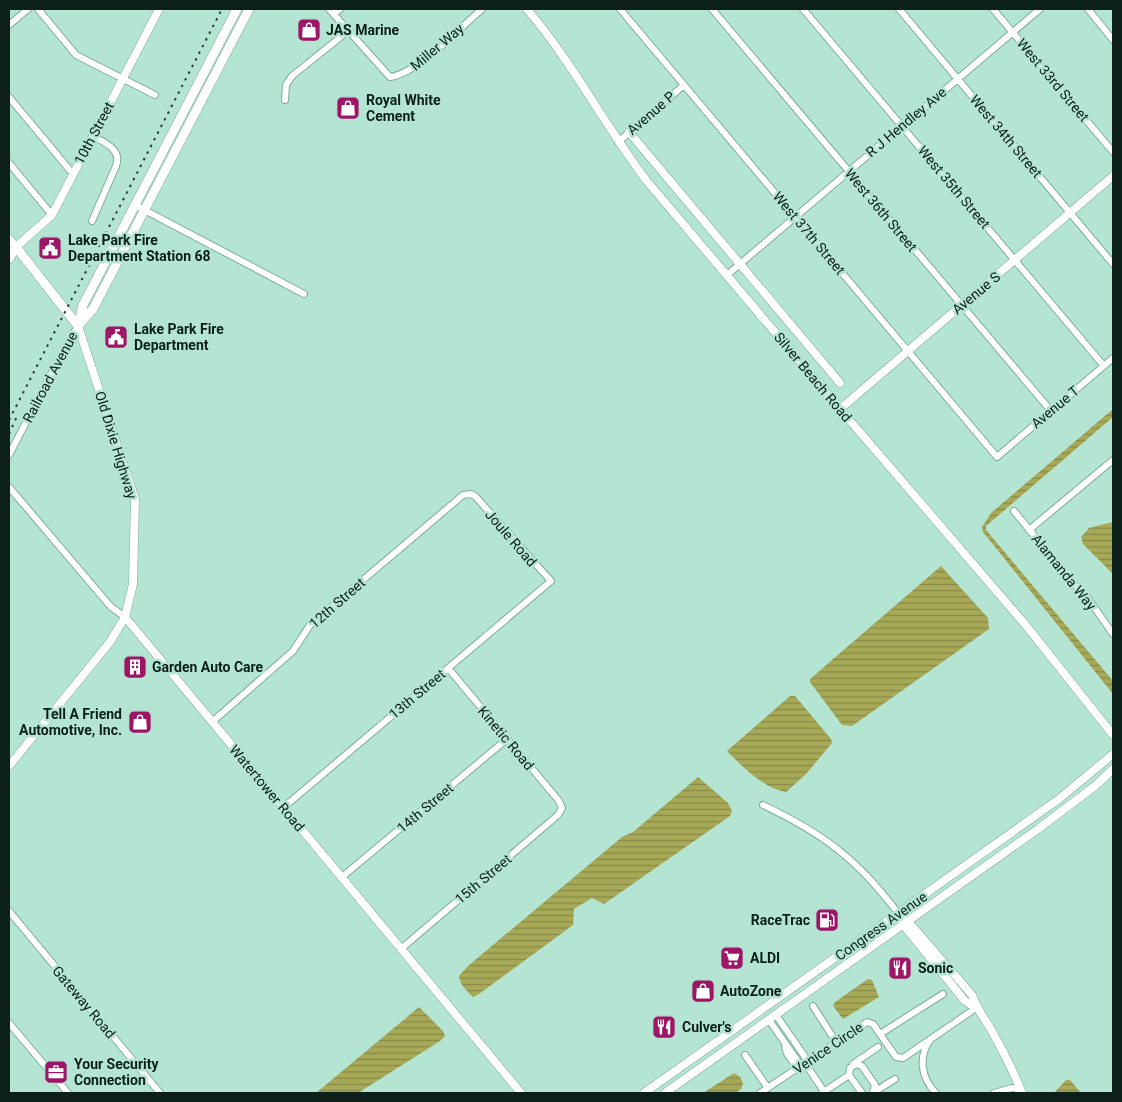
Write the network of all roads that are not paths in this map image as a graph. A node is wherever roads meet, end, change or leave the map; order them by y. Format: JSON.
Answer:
{"nodes":[{"id":1,"x":28,"y":9,"type":"edge"},
{"id":2,"x":38,"y":9,"type":"edge"},
{"id":3,"x":159,"y":9,"type":"edge"},
{"id":4,"x":237,"y":9,"type":"edge"},
{"id":5,"x":249,"y":9,"type":"edge"},
{"id":6,"x":340,"y":9,"type":"edge"},
{"id":7,"x":482,"y":9,"type":"edge"},
{"id":8,"x":527,"y":9,"type":"edge"},
{"id":9,"x":620,"y":9,"type":"edge"},
{"id":10,"x":712,"y":9,"type":"edge"},
{"id":11,"x":803,"y":9,"type":"edge"},
{"id":12,"x":899,"y":9,"type":"edge"},
{"id":13,"x":993,"y":9,"type":"edge"},
{"id":14,"x":1040,"y":9,"type":"edge"},
{"id":15,"x":1088,"y":9,"type":"edge"},
{"id":16,"x":331,"y":12,"type":"edge"},
{"id":17,"x":9,"y":25,"type":"edge"},
{"id":18,"x":348,"y":31,"type":"junction"},
{"id":19,"x":1012,"y":32,"type":"junction"},
{"id":20,"x":1113,"y":40,"type":"edge"},
{"id":21,"x":123,"y":79,"type":"junction"},
{"id":22,"x":958,"y":79,"type":"junction"},
{"id":23,"x":684,"y":85,"type":"junction"},
{"id":24,"x":155,"y":96,"type":"dead end"},
{"id":25,"x":9,"y":97,"type":"edge"},
{"id":26,"x":284,"y":100,"type":"dead end"},
{"id":27,"x":902,"y":126,"type":"junction"},
{"id":28,"x":629,"y":132,"type":"junction"},
{"id":29,"x":93,"y":136,"type":"junction"},
{"id":30,"x":618,"y":142,"type":"junction"},
{"id":31,"x":1113,"y":152,"type":"edge"},
{"id":32,"x":9,"y":163,"type":"edge"},
{"id":33,"x":849,"y":171,"type":"junction"},
{"id":34,"x":73,"y":174,"type":"junction"},
{"id":35,"x":1113,"y":176,"type":"edge"},
{"id":36,"x":135,"y":205,"type":"junction"},
{"id":37,"x":144,"y":211,"type":"junction"},
{"id":38,"x":1070,"y":213,"type":"junction"},
{"id":39,"x":52,"y":215,"type":"junction"},
{"id":40,"x":795,"y":217,"type":"junction"},
{"id":41,"x":92,"y":221,"type":"dead end"},
{"id":42,"x":9,"y":239,"type":"edge"},
{"id":43,"x":12,"y":248,"type":"edge"},
{"id":44,"x":9,"y":259,"type":"edge"},
{"id":45,"x":1015,"y":260,"type":"junction"},
{"id":46,"x":741,"y":263,"type":"junction"},
{"id":47,"x":1113,"y":264,"type":"edge"},
{"id":48,"x":727,"y":275,"type":"junction"},
{"id":49,"x":304,"y":294,"type":"dead end"},
{"id":50,"x":962,"y":305,"type":"junction"},
{"id":51,"x":78,"y":326,"type":"junction"},
{"id":52,"x":908,"y":351,"type":"junction"},
{"id":53,"x":1113,"y":358,"type":"edge"},
{"id":54,"x":1104,"y":366,"type":"junction"},
{"id":55,"x":840,"y":383,"type":"dead end"},
{"id":56,"x":840,"y":410,"type":"junction"},
{"id":57,"x":1051,"y":411,"type":"junction"},
{"id":58,"x":9,"y":455,"type":"edge"},
{"id":59,"x":997,"y":457,"type":"joint"},
{"id":60,"x":1113,"y":460,"type":"edge"},
{"id":61,"x":9,"y":487,"type":"edge"},
{"id":62,"x":471,"y":494,"type":"joint"},
{"id":63,"x":1014,"y":511,"type":"dead end"},
{"id":64,"x":1029,"y":530,"type":"junction"},
{"id":65,"x":551,"y":581,"type":"joint"},
{"id":66,"x":125,"y":617,"type":"junction"},
{"id":67,"x":1113,"y":634,"type":"edge"},
{"id":68,"x":448,"y":668,"type":"junction"},
{"id":69,"x":212,"y":722,"type":"junction"},
{"id":70,"x":1113,"y":735,"type":"edge"},
{"id":71,"x":507,"y":739,"type":"junction"},
{"id":72,"x":1113,"y":754,"type":"edge"},
{"id":73,"x":9,"y":766,"type":"edge"},
{"id":74,"x":1113,"y":769,"type":"edge"},
{"id":75,"x":763,"y":805,"type":"dead end"},
{"id":76,"x":284,"y":807,"type":"junction"},
{"id":77,"x":562,"y":808,"type":"joint"},
{"id":78,"x":342,"y":877,"type":"junction"},
{"id":79,"x":9,"y":911,"type":"edge"},
{"id":80,"x":898,"y":913,"type":"junction"},
{"id":81,"x":905,"y":923,"type":"junction"},
{"id":82,"x":402,"y":948,"type":"junction"},
{"id":83,"x":943,"y":994,"type":"dead end"},
{"id":84,"x":813,"y":1006,"type":"dead end"},
{"id":85,"x":976,"y":1008,"type":"junction"},
{"id":86,"x":776,"y":1015,"type":"junction"},
{"id":87,"x":769,"y":1020,"type":"junction"},
{"id":88,"x":9,"y":1023,"type":"edge"},
{"id":89,"x":880,"y":1034,"type":"junction"},
{"id":90,"x":936,"y":1035,"type":"junction"},
{"id":91,"x":836,"y":1042,"type":"junction"},
{"id":92,"x":878,"y":1047,"type":"dead end"},
{"id":93,"x":913,"y":1051,"type":"junction"},
{"id":94,"x":745,"y":1054,"type":"dead end"},
{"id":95,"x":923,"y":1055,"type":"junction"},
{"id":96,"x":802,"y":1063,"type":"junction"},
{"id":97,"x":852,"y":1065,"type":"junction"},
{"id":98,"x":849,"y":1075,"type":"junction"},
{"id":99,"x":895,"y":1079,"type":"dead end"},
{"id":100,"x":768,"y":1088,"type":"junction"},
{"id":101,"x":931,"y":1092,"type":"edge"},
{"id":102,"x":1020,"y":1092,"type":"edge"},
{"id":103,"x":68,"y":1093,"type":"edge"},
{"id":104,"x":160,"y":1093,"type":"edge"},
{"id":105,"x":520,"y":1093,"type":"edge"},
{"id":106,"x":644,"y":1093,"type":"edge"},
{"id":107,"x":666,"y":1093,"type":"edge"},
{"id":108,"x":760,"y":1093,"type":"edge"},
{"id":109,"x":824,"y":1093,"type":"edge"},
{"id":110,"x":862,"y":1093,"type":"edge"},
{"id":111,"x":874,"y":1093,"type":"edge"},
{"id":112,"x":994,"y":1093,"type":"edge"}],
"edges":[{"from":1,"to":17,"type":"street"},
{"from":2,"to":21,"type":"street"},
{"from":3,"to":21,"type":"street","name":"10th Street"},
{"from":4,"to":36,"type":"main road"},
{"from":5,"to":37,"type":"main road"},
{"from":6,"to":16,"type":"street"},
{"from":7,"to":18,"type":"street","name":"Miller Way"},
{"from":8,"to":30,"type":"street","name":"Silver Beach Road"},
{"from":9,"to":23,"type":"street","name":"West 37th Street"},
{"from":10,"to":33,"type":"street","name":"West 36th Street"},
{"from":11,"to":27,"type":"street","name":"West 35th Street"},
{"from":12,"to":22,"type":"street","name":"West 34th Street"},
{"from":13,"to":19,"type":"street","name":"West 33rd Street"},
{"from":14,"to":19,"type":"street","name":"R J Hendley Ave"},
{"from":15,"to":20,"type":"street"},
{"from":16,"to":18,"type":"street"},
{"from":18,"to":26,"type":"street"},
{"from":19,"to":22,"type":"street","name":"R J Hendley Ave"},
{"from":19,"to":31,"type":"street","name":"West 33rd Street"},
{"from":21,"to":24,"type":"street"},
{"from":21,"to":29,"type":"street","name":"10th Street"},
{"from":22,"to":27,"type":"street","name":"R J Hendley Ave"},
{"from":22,"to":38,"type":"street","name":"West 34th Street"},
{"from":23,"to":28,"type":"street","name":"Avenue P"},
{"from":23,"to":40,"type":"street","name":"West 37th Street"},
{"from":25,"to":34,"type":"street"},
{"from":27,"to":33,"type":"street","name":"R J Hendley Ave"},
{"from":27,"to":45,"type":"street","name":"West 35th Street"},
{"from":28,"to":30,"type":"street","name":"Avenue P"},
{"from":28,"to":46,"type":"street","name":"Silver Beach Road"},
{"from":29,"to":34,"type":"street","name":"10th Street"},
{"from":29,"to":41,"type":"street"},
{"from":30,"to":48,"type":"street","name":"Silver Beach Road"},
{"from":32,"to":39,"type":"street"},
{"from":33,"to":40,"type":"street","name":"R J Hendley Ave"},
{"from":33,"to":50,"type":"street","name":"West 36th Street"},
{"from":34,"to":39,"type":"street","name":"10th Street"},
{"from":35,"to":38,"type":"street","name":"Avenue S"},
{"from":36,"to":37,"type":"street"},
{"from":36,"to":51,"type":"main road"},
{"from":37,"to":49,"type":"street"},
{"from":37,"to":51,"type":"main road"},
{"from":38,"to":45,"type":"street","name":"Avenue S"},
{"from":38,"to":47,"type":"street","name":"West 34th Street"},
{"from":39,"to":43,"type":"street","name":"10th Street"},
{"from":40,"to":46,"type":"street","name":"R J Hendley Ave"},
{"from":40,"to":52,"type":"street","name":"West 37th Street"},
{"from":42,"to":43,"type":"street"},
{"from":43,"to":44,"type":"main road","name":"10th Street"},
{"from":43,"to":51,"type":"main road"},
{"from":45,"to":50,"type":"street","name":"Avenue S"},
{"from":45,"to":54,"type":"street","name":"West 35th Street"},
{"from":46,"to":48,"type":"street","name":"R J Hendley Ave"},
{"from":46,"to":55,"type":"street","name":"Silver Beach Road"},
{"from":48,"to":56,"type":"street","name":"Silver Beach Road"},
{"from":50,"to":52,"type":"street","name":"Avenue S"},
{"from":50,"to":57,"type":"street","name":"West 36th Street"},
{"from":51,"to":58,"type":"street","name":"Railroad Avenue"},
{"from":51,"to":66,"type":"street","name":"Old Dixie Highway"},
{"from":52,"to":56,"type":"street","name":"Avenue S"},
{"from":52,"to":59,"type":"street","name":"West 37th Street"},
{"from":53,"to":54,"type":"street","name":"Avenue T"},
{"from":54,"to":57,"type":"street","name":"Avenue T"},
{"from":56,"to":70,"type":"street","name":"Silver Beach Road"},
{"from":57,"to":59,"type":"street","name":"Avenue T"},
{"from":60,"to":64,"type":"street"},
{"from":61,"to":66,"type":"street","name":"Watertower Road"},
{"from":62,"to":65,"type":"street","name":"Joule Road"},
{"from":62,"to":69,"type":"street","name":"12th Street"},
{"from":63,"to":64,"type":"street","name":"Alamanda Way"},
{"from":64,"to":67,"type":"street","name":"Alamanda Way"},
{"from":65,"to":68,"type":"street","name":"13th Street"},
{"from":66,"to":69,"type":"street","name":"Watertower Road"},
{"from":66,"to":73,"type":"street","name":"Old Dixie Highway"},
{"from":68,"to":71,"type":"street","name":"Kinetic Road"},
{"from":68,"to":76,"type":"street","name":"13th Street"},
{"from":69,"to":76,"type":"street","name":"Watertower Road"},
{"from":71,"to":77,"type":"street","name":"Kinetic Road"},
{"from":71,"to":78,"type":"street","name":"14th Street"},
{"from":72,"to":80,"type":"street","name":"Congress Avenue"},
{"from":74,"to":81,"type":"street","name":"Congress Avenue"},
{"from":75,"to":80,"type":"street"},
{"from":76,"to":78,"type":"street","name":"Watertower Road"},
{"from":77,"to":82,"type":"street","name":"15th Street"},
{"from":78,"to":82,"type":"street","name":"Watertower Road"},
{"from":79,"to":104,"type":"street","name":"Gateway Road"},
{"from":80,"to":81,"type":"street"},
{"from":80,"to":106,"type":"street","name":"Congress Avenue"},
{"from":81,"to":85,"type":"street"},
{"from":81,"to":86,"type":"street","name":"Congress Avenue"},
{"from":82,"to":105,"type":"street","name":"Watertower Road"},
{"from":83,"to":89,"type":"street"},
{"from":84,"to":91,"type":"street"},
{"from":85,"to":90,"type":"street"},
{"from":85,"to":102,"type":"street"},
{"from":86,"to":87,"type":"street","name":"Congress Avenue"},
{"from":86,"to":96,"type":"street"},
{"from":87,"to":96,"type":"street"},
{"from":87,"to":107,"type":"street","name":"Congress Avenue"},
{"from":88,"to":103,"type":"street"},
{"from":89,"to":91,"type":"street","name":"Venice Circle"},
{"from":89,"to":93,"type":"street"},
{"from":90,"to":93,"type":"street"},
{"from":90,"to":95,"type":"street"},
{"from":91,"to":96,"type":"street","name":"Venice Circle"},
{"from":92,"to":97,"type":"street"},
{"from":93,"to":95,"type":"street"},
{"from":94,"to":100,"type":"street"},
{"from":95,"to":101,"type":"street"},
{"from":96,"to":100,"type":"street","name":"Venice Circle"},
{"from":96,"to":109,"type":"street"},
{"from":97,"to":98,"type":"street"},
{"from":97,"to":111,"type":"street"},
{"from":98,"to":109,"type":"street"},
{"from":98,"to":110,"type":"street"},
{"from":99,"to":111,"type":"street"},
{"from":100,"to":108,"type":"street","name":"Venice Circle"},
{"from":102,"to":112,"type":"street"}]}
